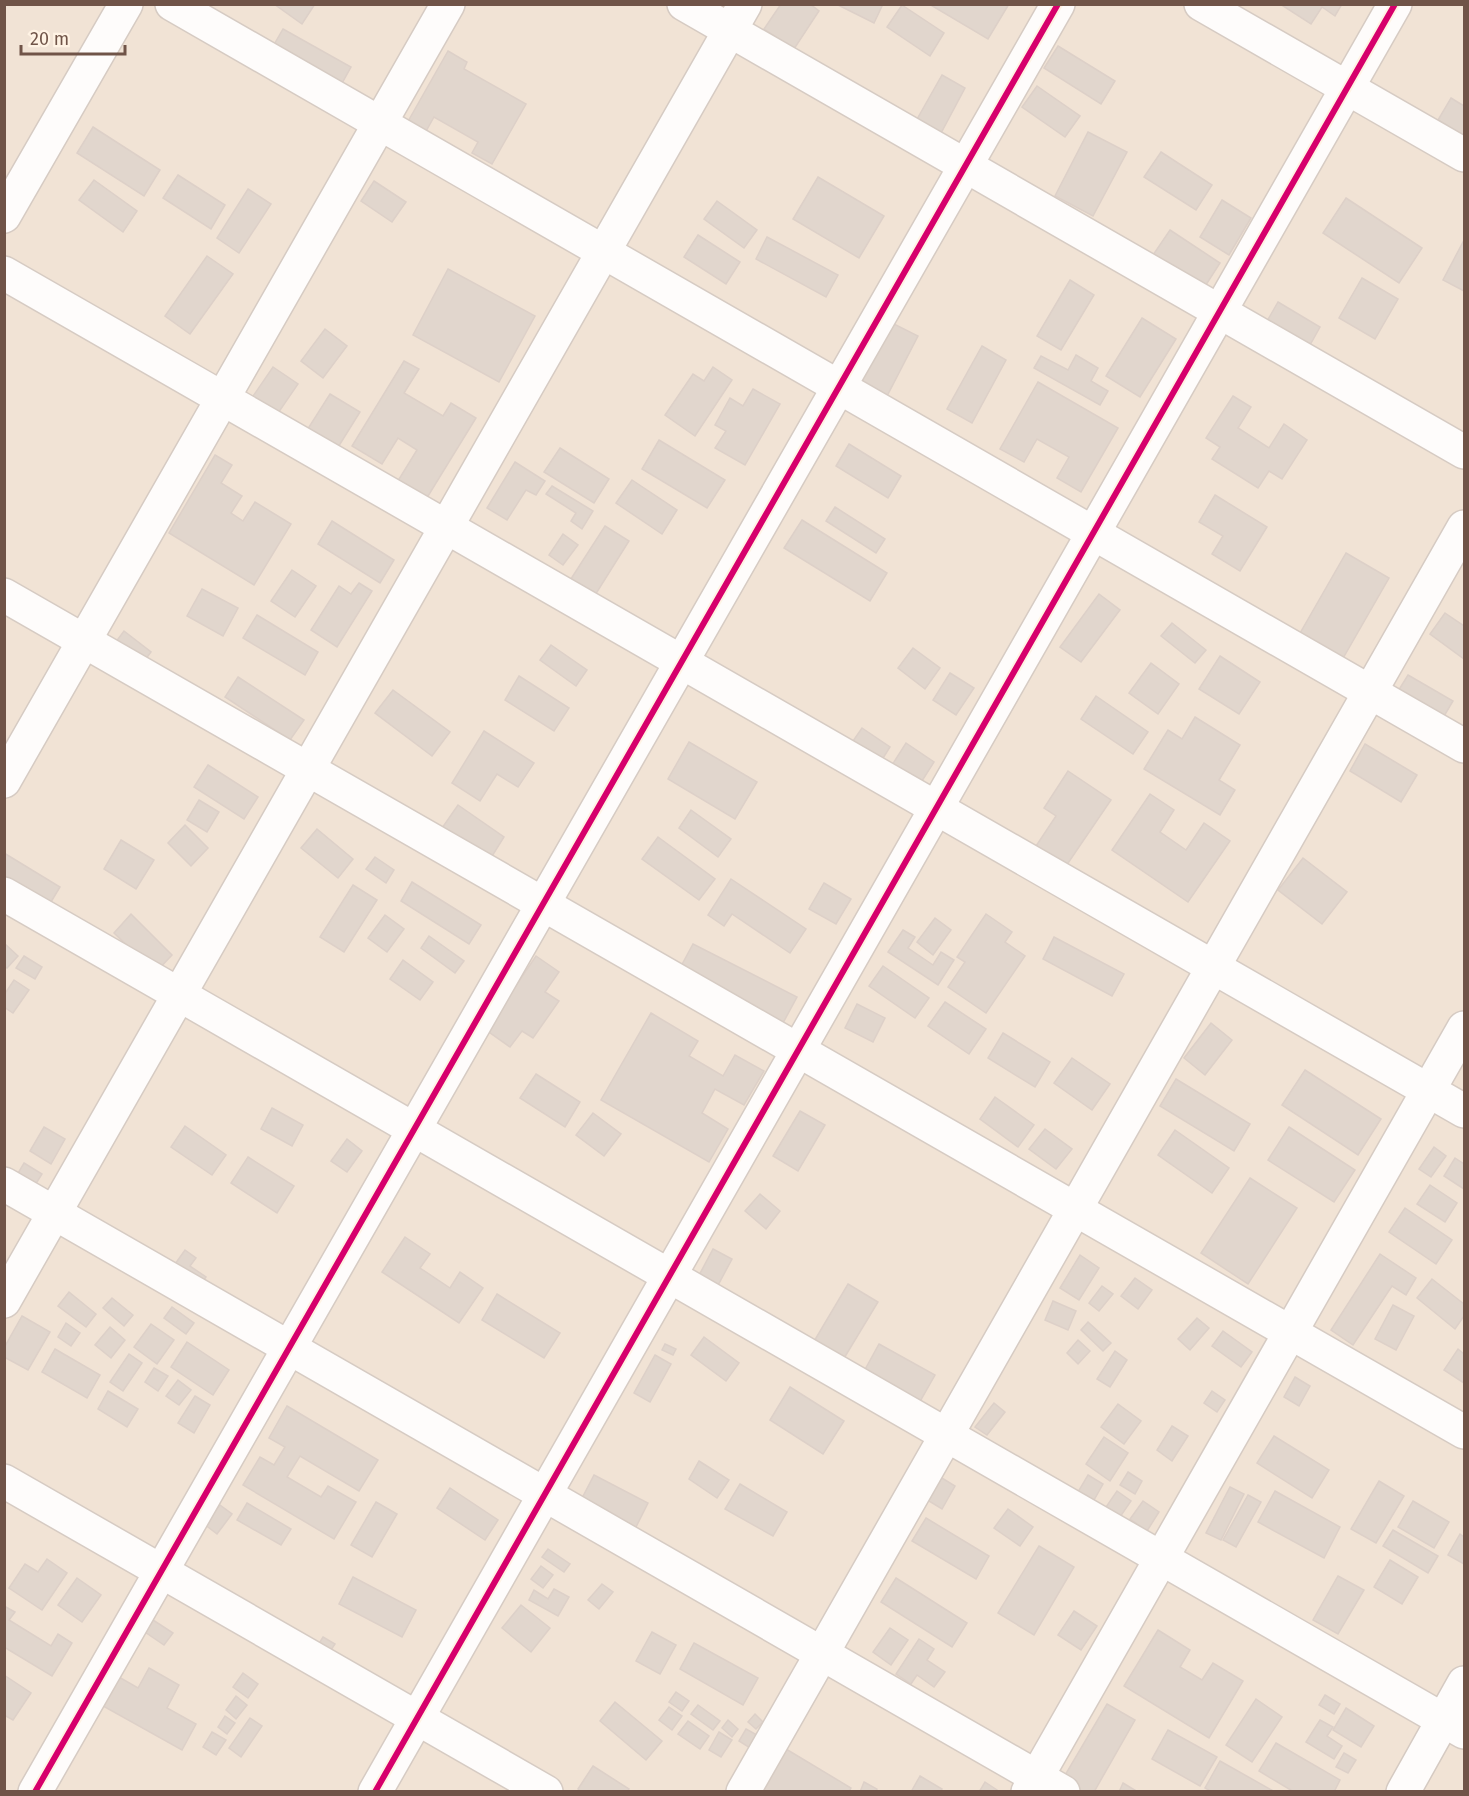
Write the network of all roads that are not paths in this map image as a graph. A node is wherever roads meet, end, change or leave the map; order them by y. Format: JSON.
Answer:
{"nodes":[{"id":1,"x":126,"y":4,"type":"edge"},
{"id":2,"x":172,"y":4,"type":"edge"},
{"id":3,"x":448,"y":4,"type":"edge"},
{"id":4,"x":684,"y":4,"type":"edge"},
{"id":5,"x":1058,"y":4,"type":"edge"},
{"id":6,"x":1201,"y":4,"type":"edge"},
{"id":7,"x":1395,"y":4,"type":"edge"},
{"id":8,"x":737,"y":18,"type":"edge"},
{"id":9,"x":1348,"y":88,"type":"junction"},
{"id":10,"x":380,"y":124,"type":"junction"},
{"id":11,"x":1464,"y":155,"type":"edge"},
{"id":12,"x":966,"y":166,"type":"junction"},
{"id":13,"x":4,"y":216,"type":"edge"},
{"id":14,"x":603,"y":252,"type":"junction"},
{"id":15,"x":4,"y":273,"type":"edge"},
{"id":16,"x":1220,"y":312,"type":"junction"},
{"id":17,"x":839,"y":388,"type":"junction"},
{"id":18,"x":223,"y":399,"type":"junction"},
{"id":19,"x":1464,"y":452,"type":"edge"},
{"id":20,"x":447,"y":527,"type":"junction"},
{"id":21,"x":1464,"y":527,"type":"edge"},
{"id":22,"x":1093,"y":534,"type":"junction"},
{"id":23,"x":4,"y":595,"type":"edge"},
{"id":24,"x":85,"y":641,"type":"junction"},
{"id":25,"x":682,"y":662,"type":"junction"},
{"id":26,"x":1370,"y":692,"type":"junction"},
{"id":27,"x":1464,"y":746,"type":"edge"},
{"id":28,"x":308,"y":769,"type":"junction"},
{"id":29,"x":4,"y":781,"type":"edge"},
{"id":30,"x":937,"y":808,"type":"junction"},
{"id":31,"x":4,"y":894,"type":"edge"},
{"id":32,"x":543,"y":904,"type":"junction"},
{"id":33,"x":1214,"y":966,"type":"junction"},
{"id":34,"x":180,"y":994,"type":"junction"},
{"id":35,"x":1464,"y":1028,"type":"edge"},
{"id":36,"x":798,"y":1051,"type":"junction"},
{"id":37,"x":1429,"y":1090,"type":"junction"},
{"id":38,"x":1464,"y":1111,"type":"edge"},
{"id":39,"x":414,"y":1129,"type":"junction"},
{"id":40,"x":4,"y":1184,"type":"edge"},
{"id":41,"x":1075,"y":1209,"type":"junction"},
{"id":42,"x":55,"y":1213,"type":"junction"},
{"id":43,"x":670,"y":1276,"type":"junction"},
{"id":44,"x":4,"y":1301,"type":"edge"},
{"id":45,"x":1291,"y":1333,"type":"junction"},
{"id":46,"x":289,"y":1347,"type":"junction"},
{"id":47,"x":1464,"y":1432,"type":"edge"},
{"id":48,"x":946,"y":1434,"type":"junction"},
{"id":49,"x":4,"y":1481,"type":"edge"},
{"id":50,"x":545,"y":1494,"type":"junction"},
{"id":51,"x":1162,"y":1558,"type":"junction"},
{"id":52,"x":161,"y":1571,"type":"junction"},
{"id":53,"x":822,"y":1653,"type":"junction"},
{"id":54,"x":1464,"y":1683,"type":"edge"},
{"id":55,"x":417,"y":1718,"type":"junction"},
{"id":56,"x":1454,"y":1726,"type":"edge"},
{"id":57,"x":1043,"y":1786,"type":"edge"},
{"id":58,"x":35,"y":1791,"type":"edge"},
{"id":59,"x":375,"y":1791,"type":"edge"},
{"id":60,"x":546,"y":1791,"type":"edge"},
{"id":61,"x":742,"y":1791,"type":"edge"},
{"id":62,"x":1403,"y":1791,"type":"edge"}],
"edges":[{"from":1,"to":13,"type":"street"},
{"from":2,"to":10,"type":"street"},
{"from":3,"to":10,"type":"street"},
{"from":4,"to":8,"type":"street"},
{"from":5,"to":12,"type":"street"},
{"from":6,"to":9,"type":"street"},
{"from":7,"to":9,"type":"street"},
{"from":8,"to":12,"type":"street"},
{"from":8,"to":14,"type":"street"},
{"from":9,"to":11,"type":"street"},
{"from":9,"to":16,"type":"street"},
{"from":10,"to":14,"type":"street"},
{"from":10,"to":18,"type":"street"},
{"from":12,"to":16,"type":"street"},
{"from":12,"to":17,"type":"street"},
{"from":14,"to":17,"type":"street"},
{"from":14,"to":20,"type":"street"},
{"from":15,"to":18,"type":"street"},
{"from":16,"to":19,"type":"street"},
{"from":16,"to":22,"type":"street"},
{"from":17,"to":22,"type":"street"},
{"from":17,"to":25,"type":"street"},
{"from":18,"to":20,"type":"street"},
{"from":18,"to":24,"type":"street"},
{"from":20,"to":25,"type":"street"},
{"from":20,"to":28,"type":"street"},
{"from":21,"to":26,"type":"street"},
{"from":22,"to":26,"type":"street"},
{"from":22,"to":30,"type":"street"},
{"from":23,"to":24,"type":"street"},
{"from":24,"to":28,"type":"street"},
{"from":24,"to":29,"type":"street"},
{"from":25,"to":30,"type":"street"},
{"from":25,"to":32,"type":"street"},
{"from":26,"to":27,"type":"street"},
{"from":26,"to":33,"type":"street"},
{"from":28,"to":32,"type":"street"},
{"from":28,"to":34,"type":"street"},
{"from":30,"to":33,"type":"street"},
{"from":30,"to":36,"type":"street"},
{"from":31,"to":34,"type":"street"},
{"from":32,"to":36,"type":"street"},
{"from":32,"to":39,"type":"street"},
{"from":33,"to":37,"type":"street"},
{"from":33,"to":41,"type":"street"},
{"from":34,"to":39,"type":"street"},
{"from":34,"to":42,"type":"street"},
{"from":35,"to":37,"type":"street"},
{"from":36,"to":41,"type":"street"},
{"from":36,"to":43,"type":"street"},
{"from":37,"to":38,"type":"street"},
{"from":37,"to":45,"type":"street"},
{"from":39,"to":43,"type":"street"},
{"from":39,"to":46,"type":"street"},
{"from":40,"to":42,"type":"street"},
{"from":41,"to":45,"type":"street"},
{"from":41,"to":48,"type":"street"},
{"from":42,"to":44,"type":"street"},
{"from":42,"to":46,"type":"street"},
{"from":43,"to":48,"type":"street"},
{"from":43,"to":50,"type":"street"},
{"from":45,"to":47,"type":"street"},
{"from":45,"to":51,"type":"street"},
{"from":46,"to":50,"type":"street"},
{"from":46,"to":52,"type":"street"},
{"from":48,"to":51,"type":"street"},
{"from":48,"to":53,"type":"street"},
{"from":49,"to":52,"type":"street"},
{"from":50,"to":53,"type":"street"},
{"from":50,"to":55,"type":"street"},
{"from":51,"to":56,"type":"street"},
{"from":51,"to":57,"type":"street"},
{"from":52,"to":55,"type":"street"},
{"from":52,"to":58,"type":"street"},
{"from":53,"to":57,"type":"street"},
{"from":53,"to":61,"type":"street"},
{"from":54,"to":56,"type":"street"},
{"from":55,"to":59,"type":"street"},
{"from":55,"to":60,"type":"street"},
{"from":56,"to":62,"type":"street"}]}
